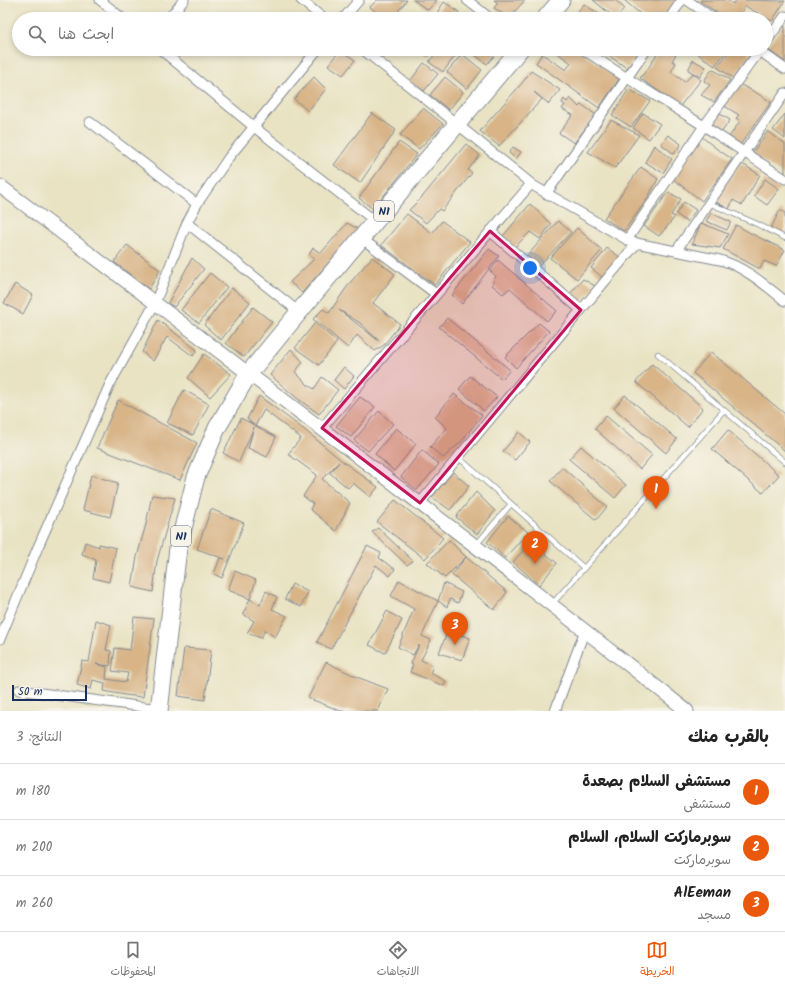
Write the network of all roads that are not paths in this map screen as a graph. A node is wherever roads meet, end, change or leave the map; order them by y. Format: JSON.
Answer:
{"nodes":[{"id":1,"x":100,"y":0,"type":"edge"},
{"id":2,"x":184,"y":0,"type":"edge"},
{"id":3,"x":300,"y":0,"type":"edge"},
{"id":4,"x":359,"y":0,"type":"edge"},
{"id":5,"x":467,"y":0,"type":"edge"},
{"id":6,"x":561,"y":0,"type":"edge"},
{"id":7,"x":682,"y":0,"type":"edge"},
{"id":8,"x":687,"y":0,"type":"edge"},
{"id":9,"x":115,"y":12,"type":"edge"},
{"id":10,"x":174,"y":12,"type":"edge"},
{"id":11,"x":315,"y":12,"type":"edge"},
{"id":12,"x":349,"y":12,"type":"edge"},
{"id":13,"x":482,"y":12,"type":"edge"},
{"id":14,"x":551,"y":12,"type":"edge"},
{"id":15,"x":674,"y":12,"type":"edge"},
{"id":16,"x":704,"y":12,"type":"edge"},
{"id":17,"x":785,"y":16,"type":"edge"},
{"id":18,"x":773,"y":32,"type":"edge"},
{"id":19,"x":168,"y":56,"type":"edge"},
{"id":20,"x":312,"y":56,"type":"edge"},
{"id":21,"x":371,"y":56,"type":"edge"},
{"id":22,"x":514,"y":56,"type":"edge"},
{"id":23,"x":593,"y":56,"type":"edge"},
{"id":24,"x":642,"y":56,"type":"edge"},
{"id":25,"x":755,"y":56,"type":"edge"},
{"id":26,"x":767,"y":56,"type":"edge"},
{"id":27,"x":785,"y":69,"type":"edge"},
{"id":28,"x":626,"y":78,"type":"junction"},
{"id":29,"x":785,"y":93,"type":"edge"},
{"id":30,"x":90,"y":122,"type":"dead end"},
{"id":31,"x":457,"y":124,"type":"junction"},
{"id":32,"x":704,"y":126,"type":"junction"},
{"id":33,"x":254,"y":127,"type":"junction"},
{"id":34,"x":744,"y":152,"type":"junction"},
{"id":35,"x":785,"y":179,"type":"edge"},
{"id":36,"x":531,"y":184,"type":"junction"},
{"id":37,"x":0,"y":186,"type":"edge"},
{"id":38,"x":546,"y":194,"type":"junction"},
{"id":39,"x":709,"y":203,"type":"junction"},
{"id":40,"x":197,"y":204,"type":"junction"},
{"id":41,"x":376,"y":221,"type":"junction"},
{"id":42,"x":187,"y":223,"type":"junction"},
{"id":43,"x":490,"y":231,"type":"junction"},
{"id":44,"x":361,"y":238,"type":"junction"},
{"id":45,"x":785,"y":238,"type":"edge"},
{"id":46,"x":627,"y":240,"type":"junction"},
{"id":47,"x":637,"y":243,"type":"junction"},
{"id":48,"x":676,"y":251,"type":"junction"},
{"id":49,"x":436,"y":294,"type":"junction"},
{"id":50,"x":785,"y":301,"type":"edge"},
{"id":51,"x":155,"y":303,"type":"junction"},
{"id":52,"x":581,"y":310,"type":"junction"},
{"id":53,"x":299,"y":312,"type":"junction"},
{"id":54,"x":658,"y":354,"type":"dead end"},
{"id":55,"x":249,"y":374,"type":"junction"},
{"id":56,"x":724,"y":410,"type":"junction"},
{"id":57,"x":322,"y":428,"type":"junction"},
{"id":58,"x":458,"y":457,"type":"junction"},
{"id":59,"x":785,"y":462,"type":"edge"},
{"id":60,"x":420,"y":503,"type":"junction"},
{"id":61,"x":511,"y":504,"type":"junction"},
{"id":62,"x":475,"y":546,"type":"junction"},
{"id":63,"x":584,"y":568,"type":"junction"},
{"id":64,"x":552,"y":604,"type":"junction"},
{"id":65,"x":585,"y":630,"type":"junction"},
{"id":66,"x":0,"y":639,"type":"edge"},
{"id":67,"x":19,"y":690,"type":"dead end"},
{"id":68,"x":159,"y":710,"type":"edge"},
{"id":69,"x":555,"y":711,"type":"edge"},
{"id":70,"x":687,"y":711,"type":"edge"}],
"edges":[{"from":1,"to":9,"type":"street"},
{"from":2,"to":10,"type":"street"},
{"from":3,"to":11,"type":"street"},
{"from":4,"to":12,"type":"street"},
{"from":5,"to":13,"type":"street"},
{"from":6,"to":14,"type":"highway"},
{"from":7,"to":15,"type":"street"},
{"from":8,"to":16,"type":"street"},
{"from":17,"to":18,"type":"street"},
{"from":19,"to":33,"type":"street"},
{"from":20,"to":33,"type":"street"},
{"from":21,"to":31,"type":"street"},
{"from":22,"to":31,"type":"highway","number":"N1"},
{"from":23,"to":28,"type":"street"},
{"from":24,"to":28,"type":"street"},
{"from":25,"to":32,"type":"street"},
{"from":26,"to":27,"type":"street"},
{"from":28,"to":32,"type":"street"},
{"from":28,"to":38,"type":"street"},
{"from":29,"to":34,"type":"street"},
{"from":30,"to":40,"type":"street"},
{"from":31,"to":36,"type":"street"},
{"from":31,"to":41,"type":"highway","number":"N1"},
{"from":32,"to":34,"type":"street"},
{"from":32,"to":46,"type":"street"},
{"from":33,"to":40,"type":"street"},
{"from":33,"to":41,"type":"street"},
{"from":34,"to":35,"type":"street"},
{"from":34,"to":39,"type":"street"},
{"from":36,"to":38,"type":"street"},
{"from":36,"to":43,"type":"street"},
{"from":37,"to":51,"type":"street"},
{"from":38,"to":46,"type":"street"},
{"from":39,"to":45,"type":"lane"},
{"from":39,"to":48,"type":"street"},
{"from":40,"to":42,"type":"street"},
{"from":41,"to":44,"type":"highway","number":"N1"},
{"from":42,"to":51,"type":"street"},
{"from":42,"to":53,"type":"street"},
{"from":43,"to":49,"type":"street"},
{"from":43,"to":52,"type":"street"},
{"from":44,"to":49,"type":"street"},
{"from":44,"to":53,"type":"highway","number":"N1"},
{"from":46,"to":47,"type":"street"},
{"from":47,"to":48,"type":"street"},
{"from":47,"to":52,"type":"street"},
{"from":48,"to":50,"type":"street"},
{"from":49,"to":57,"type":"street"},
{"from":51,"to":55,"type":"street"},
{"from":51,"to":66,"type":"street"},
{"from":52,"to":58,"type":"street"},
{"from":53,"to":55,"type":"highway","number":"N1"},
{"from":54,"to":56,"type":"lane"},
{"from":55,"to":57,"type":"street"},
{"from":55,"to":68,"type":"highway","number":"N1"},
{"from":56,"to":59,"type":"lane"},
{"from":56,"to":63,"type":"lane"},
{"from":57,"to":60,"type":"street"},
{"from":58,"to":60,"type":"street"},
{"from":58,"to":61,"type":"lane"},
{"from":60,"to":62,"type":"street"},
{"from":61,"to":62,"type":"lane"},
{"from":61,"to":63,"type":"lane"},
{"from":62,"to":64,"type":"street"},
{"from":63,"to":64,"type":"lane"},
{"from":64,"to":65,"type":"street"},
{"from":65,"to":69,"type":"street"},
{"from":65,"to":70,"type":"street"},
{"from":67,"to":68,"type":"street"}]}
